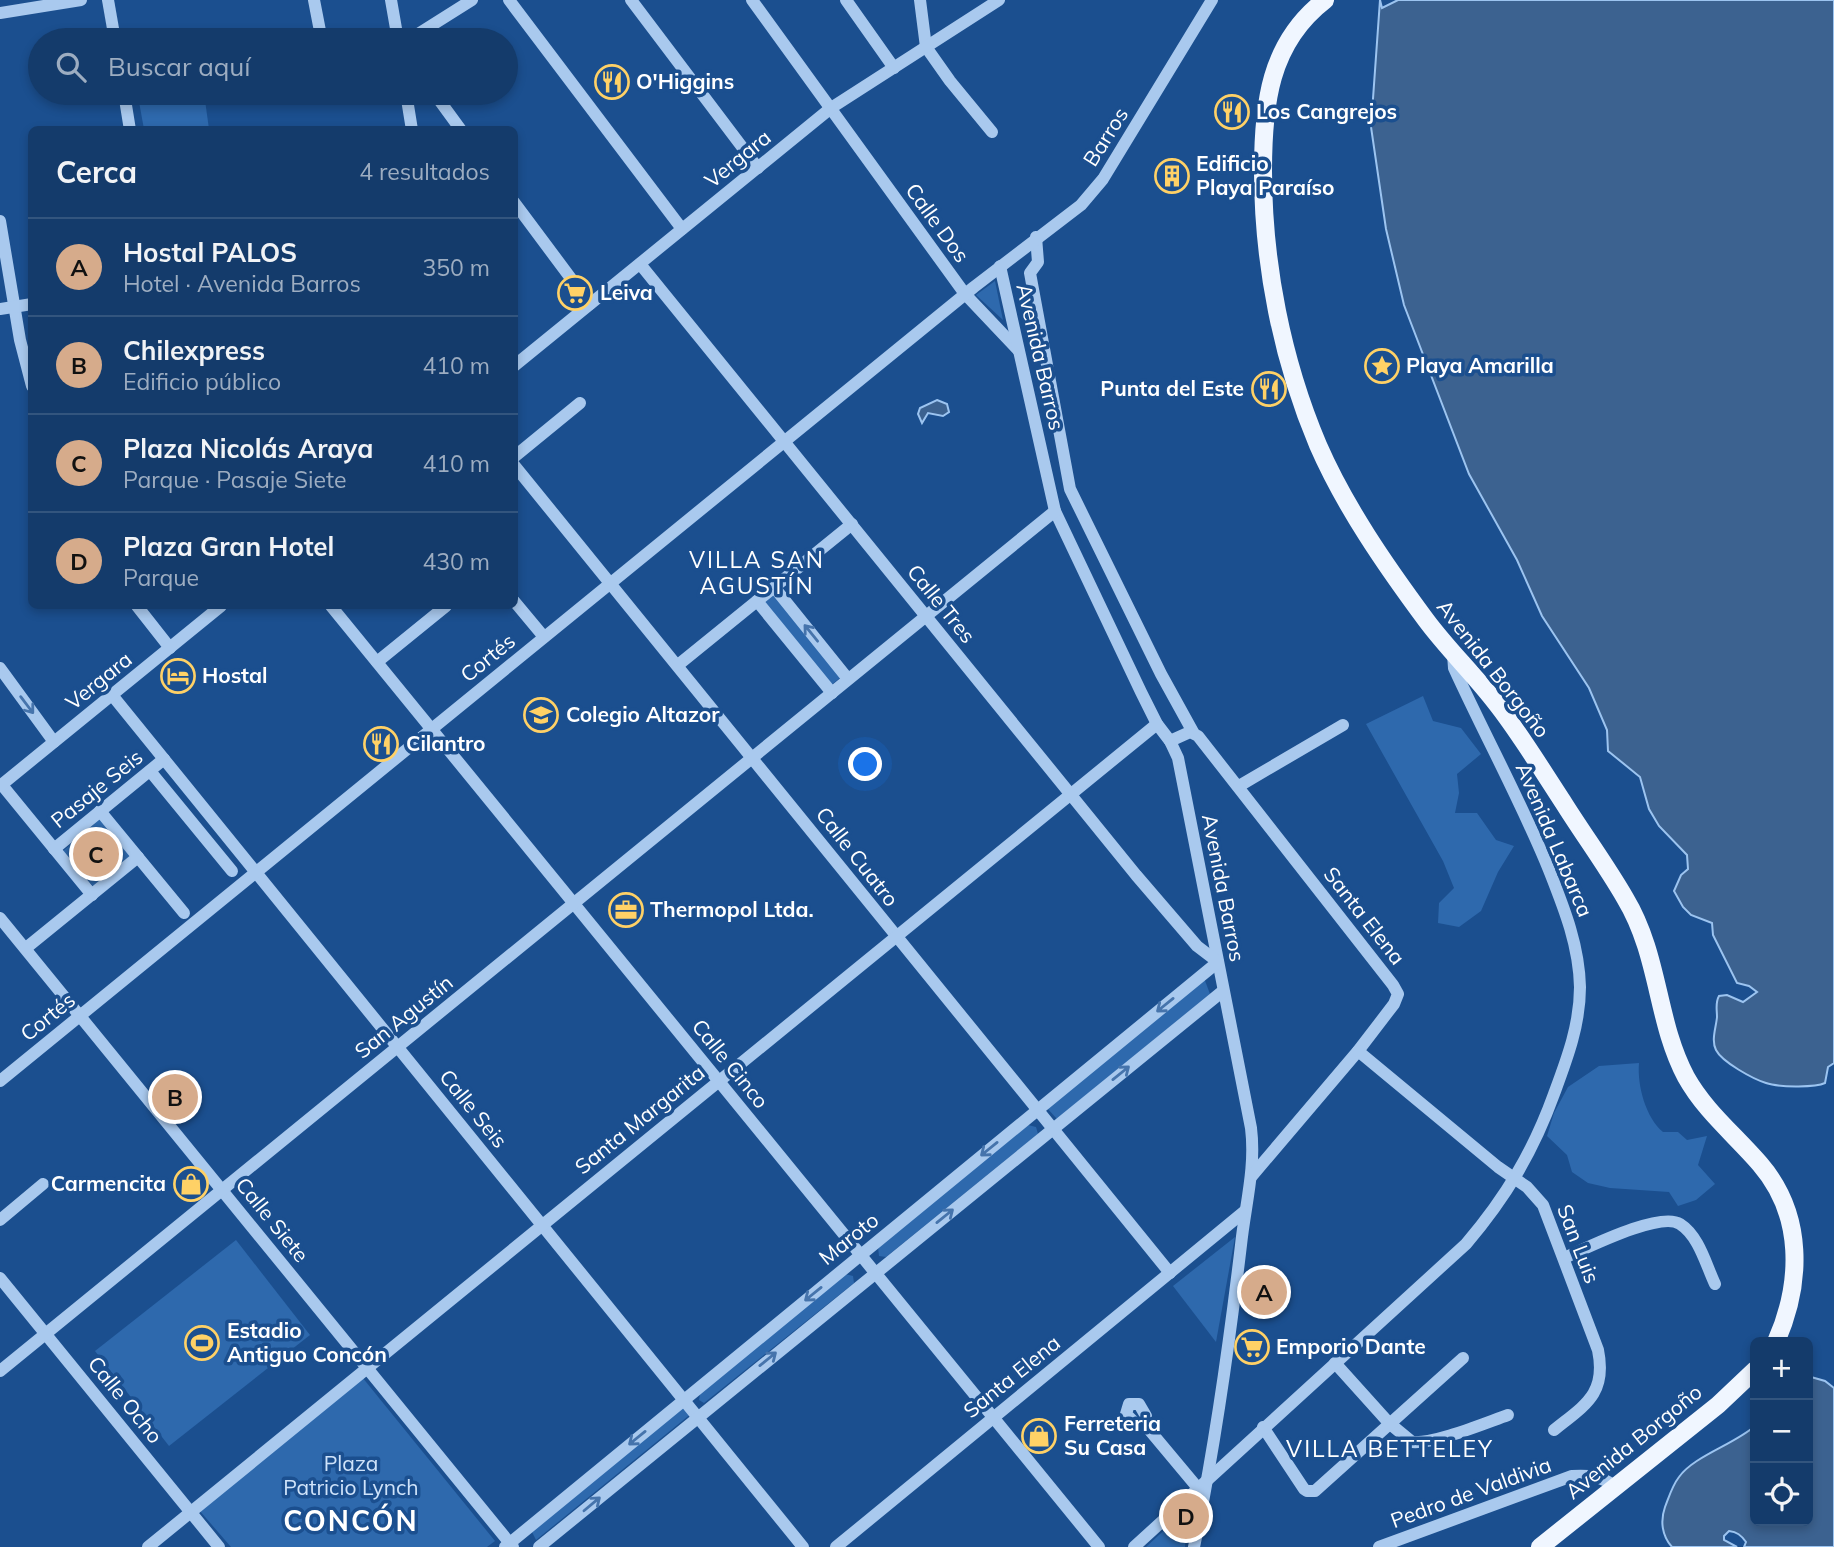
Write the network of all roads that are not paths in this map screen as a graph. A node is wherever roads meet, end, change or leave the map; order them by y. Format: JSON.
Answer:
{"nodes":[{"id":1,"x":80,"y":0,"type":"edge"},
{"id":2,"x":108,"y":0,"type":"edge"},
{"id":3,"x":314,"y":0,"type":"edge"},
{"id":4,"x":391,"y":0,"type":"edge"},
{"id":5,"x":472,"y":0,"type":"edge"},
{"id":6,"x":509,"y":0,"type":"edge"},
{"id":7,"x":752,"y":0,"type":"edge"},
{"id":8,"x":846,"y":0,"type":"edge"},
{"id":9,"x":920,"y":0,"type":"edge"},
{"id":10,"x":999,"y":0,"type":"edge"},
{"id":11,"x":1212,"y":0,"type":"edge"},
{"id":12,"x":1325,"y":0,"type":"edge"},
{"id":13,"x":636,"y":2,"type":"edge"},
{"id":14,"x":0,"y":13,"type":"edge"},
{"id":15,"x":113,"y":28,"type":"edge"},
{"id":16,"x":319,"y":28,"type":"edge"},
{"id":17,"x":396,"y":28,"type":"edge"},
{"id":18,"x":428,"y":28,"type":"edge"},
{"id":19,"x":926,"y":47,"type":"junction"},
{"id":20,"x":894,"y":68,"type":"junction"},
{"id":21,"x":126,"y":105,"type":"edge"},
{"id":22,"x":408,"y":105,"type":"edge"},
{"id":23,"x":443,"y":105,"type":"edge"},
{"id":24,"x":831,"y":108,"type":"junction"},
{"id":25,"x":129,"y":126,"type":"edge"},
{"id":26,"x":411,"y":126,"type":"edge"},
{"id":27,"x":458,"y":126,"type":"edge"},
{"id":28,"x":992,"y":132,"type":"dead end"},
{"id":29,"x":758,"y":168,"type":"junction"},
{"id":30,"x":518,"y":207,"type":"edge"},
{"id":31,"x":0,"y":221,"type":"edge"},
{"id":32,"x":682,"y":229,"type":"junction"},
{"id":33,"x":1037,"y":237,"type":"junction"},
{"id":34,"x":640,"y":264,"type":"junction"},
{"id":35,"x":1000,"y":266,"type":"junction"},
{"id":36,"x":965,"y":294,"type":"junction"},
{"id":37,"x":590,"y":304,"type":"junction"},
{"id":38,"x":28,"y":305,"type":"edge"},
{"id":39,"x":14,"y":307,"type":"junction"},
{"id":40,"x":0,"y":309,"type":"edge"},
{"id":41,"x":1020,"y":353,"type":"junction"},
{"id":42,"x":518,"y":363,"type":"edge"},
{"id":43,"x":28,"y":368,"type":"edge"},
{"id":44,"x":580,"y":403,"type":"dead end"},
{"id":45,"x":784,"y":441,"type":"junction"},
{"id":46,"x":518,"y":454,"type":"edge"},
{"id":47,"x":518,"y":473,"type":"edge"},
{"id":48,"x":1055,"y":511,"type":"junction"},
{"id":49,"x":852,"y":524,"type":"junction"},
{"id":50,"x":611,"y":583,"type":"junction"},
{"id":51,"x":774,"y":587,"type":"junction"},
{"id":52,"x":757,"y":601,"type":"junction"},
{"id":53,"x":518,"y":606,"type":"edge"},
{"id":54,"x":139,"y":609,"type":"edge"},
{"id":55,"x":217,"y":609,"type":"edge"},
{"id":56,"x":333,"y":609,"type":"edge"},
{"id":57,"x":441,"y":609,"type":"edge"},
{"id":58,"x":926,"y":615,"type":"junction"},
{"id":59,"x":544,"y":637,"type":"junction"},
{"id":60,"x":170,"y":648,"type":"junction"},
{"id":61,"x":1452,"y":654,"type":"junction"},
{"id":62,"x":377,"y":662,"type":"junction"},
{"id":63,"x":678,"y":666,"type":"junction"},
{"id":64,"x":0,"y":668,"type":"edge"},
{"id":65,"x":848,"y":679,"type":"junction"},
{"id":66,"x":832,"y":693,"type":"junction"},
{"id":67,"x":112,"y":695,"type":"junction"},
{"id":68,"x":1157,"y":724,"type":"junction"},
{"id":69,"x":1343,"y":725,"type":"dead end"},
{"id":70,"x":432,"y":729,"type":"junction"},
{"id":71,"x":1194,"y":732,"type":"junction"},
{"id":72,"x":1170,"y":741,"type":"junction"},
{"id":73,"x":54,"y":742,"type":"junction"},
{"id":74,"x":753,"y":757,"type":"junction"},
{"id":75,"x":164,"y":759,"type":"junction"},
{"id":76,"x":150,"y":771,"type":"junction"},
{"id":77,"x":1,"y":785,"type":"edge"},
{"id":78,"x":1238,"y":786,"type":"junction"},
{"id":79,"x":1070,"y":795,"type":"junction"},
{"id":80,"x":100,"y":811,"type":"junction"},
{"id":81,"x":54,"y":849,"type":"junction"},
{"id":82,"x":138,"y":857,"type":"junction"},
{"id":83,"x":232,"y":871,"type":"dead end"},
{"id":84,"x":256,"y":872,"type":"junction"},
{"id":85,"x":92,"y":895,"type":"junction"},
{"id":86,"x":574,"y":903,"type":"junction"},
{"id":87,"x":184,"y":913,"type":"dead end"},
{"id":88,"x":0,"y":918,"type":"edge"},
{"id":89,"x":896,"y":937,"type":"junction"},
{"id":90,"x":26,"y":948,"type":"junction"},
{"id":91,"x":1218,"y":962,"type":"junction"},
{"id":92,"x":1223,"y":991,"type":"junction"},
{"id":93,"x":80,"y":1015,"type":"junction"},
{"id":94,"x":397,"y":1047,"type":"junction"},
{"id":95,"x":1358,"y":1051,"type":"junction"},
{"id":96,"x":0,"y":1081,"type":"edge"},
{"id":97,"x":719,"y":1081,"type":"junction"},
{"id":98,"x":1037,"y":1110,"type":"junction"},
{"id":99,"x":1052,"y":1129,"type":"junction"},
{"id":100,"x":1251,"y":1177,"type":"junction"},
{"id":101,"x":1516,"y":1179,"type":"junction"},
{"id":102,"x":43,"y":1184,"type":"dead end"},
{"id":103,"x":222,"y":1190,"type":"junction"},
{"id":104,"x":1245,"y":1210,"type":"junction"},
{"id":105,"x":0,"y":1220,"type":"edge"},
{"id":106,"x":542,"y":1225,"type":"junction"},
{"id":107,"x":861,"y":1255,"type":"junction"},
{"id":108,"x":1564,"y":1258,"type":"junction"},
{"id":109,"x":875,"y":1273,"type":"junction"},
{"id":110,"x":1170,"y":1273,"type":"junction"},
{"id":111,"x":0,"y":1278,"type":"edge"},
{"id":112,"x":1714,"y":1284,"type":"dead end"},
{"id":113,"x":46,"y":1334,"type":"junction"},
{"id":114,"x":1778,"y":1337,"type":"edge"},
{"id":115,"x":1463,"y":1358,"type":"dead end"},
{"id":116,"x":1335,"y":1363,"type":"junction"},
{"id":117,"x":368,"y":1368,"type":"junction"},
{"id":118,"x":0,"y":1371,"type":"edge"},
{"id":119,"x":1750,"y":1375,"type":"edge"},
{"id":120,"x":684,"y":1400,"type":"junction"},
{"id":121,"x":1508,"y":1415,"type":"dead end"},
{"id":122,"x":697,"y":1416,"type":"junction"},
{"id":123,"x":993,"y":1417,"type":"junction"},
{"id":124,"x":1389,"y":1423,"type":"junction"},
{"id":125,"x":1146,"y":1426,"type":"dead end"},
{"id":126,"x":1263,"y":1427,"type":"junction"},
{"id":127,"x":1554,"y":1430,"type":"dead end"},
{"id":128,"x":1202,"y":1483,"type":"junction"},
{"id":129,"x":1615,"y":1486,"type":"junction"},
{"id":130,"x":191,"y":1512,"type":"junction"},
{"id":131,"x":509,"y":1545,"type":"edge"},
{"id":132,"x":148,"y":1547,"type":"edge"},
{"id":133,"x":219,"y":1547,"type":"edge"},
{"id":134,"x":539,"y":1547,"type":"edge"},
{"id":135,"x":803,"y":1547,"type":"edge"},
{"id":136,"x":836,"y":1547,"type":"edge"},
{"id":137,"x":1099,"y":1547,"type":"edge"},
{"id":138,"x":1134,"y":1547,"type":"edge"},
{"id":139,"x":1194,"y":1547,"type":"edge"},
{"id":140,"x":1379,"y":1547,"type":"edge"},
{"id":141,"x":1540,"y":1547,"type":"edge"}],
"edges":[{"from":1,"to":14,"type":"street"},
{"from":2,"to":15,"type":"street"},
{"from":3,"to":16,"type":"street"},
{"from":4,"to":17,"type":"street"},
{"from":5,"to":18,"type":"street"},
{"from":6,"to":32,"type":"street"},
{"from":7,"to":24,"type":"street","name":"Calle Dos"},
{"from":8,"to":20,"type":"street"},
{"from":9,"to":19,"type":"street"},
{"from":10,"to":19,"type":"street","name":"Vergara"},
{"from":11,"to":33,"type":"street","name":"Barros"},
{"from":12,"to":61,"type":"main road","name":"Avenida Borgoño"},
{"from":13,"to":29,"type":"street"},
{"from":19,"to":20,"type":"street","name":"Vergara"},
{"from":19,"to":28,"type":"street"},
{"from":20,"to":24,"type":"street","name":"Vergara"},
{"from":21,"to":25,"type":"street"},
{"from":22,"to":26,"type":"street"},
{"from":23,"to":27,"type":"street"},
{"from":24,"to":29,"type":"street","name":"Vergara"},
{"from":24,"to":36,"type":"street","name":"Calle Dos"},
{"from":29,"to":32,"type":"street","name":"Vergara"},
{"from":30,"to":37,"type":"street"},
{"from":31,"to":39,"type":"street"},
{"from":32,"to":34,"type":"street","name":"Vergara"},
{"from":33,"to":35,"type":"street","name":"Barros"},
{"from":33,"to":71,"type":"street","name":"Avenida Barros"},
{"from":34,"to":37,"type":"street","name":"Vergara"},
{"from":34,"to":45,"type":"street","name":"Calle Tres"},
{"from":35,"to":36,"type":"street","name":"Cortés"},
{"from":35,"to":41,"type":"street","name":"Avenida Barros"},
{"from":36,"to":41,"type":"street","name":"Calle Dos"},
{"from":36,"to":45,"type":"street","name":"Cortés"},
{"from":37,"to":42,"type":"street","name":"Vergara"},
{"from":38,"to":39,"type":"street"},
{"from":39,"to":40,"type":"street"},
{"from":39,"to":43,"type":"street"},
{"from":41,"to":48,"type":"street","name":"Avenida Barros"},
{"from":44,"to":46,"type":"street"},
{"from":45,"to":49,"type":"street","name":"Calle Tres"},
{"from":45,"to":50,"type":"street","name":"Cortés"},
{"from":47,"to":50,"type":"street","name":"Calle Cuatro"},
{"from":48,"to":58,"type":"street","name":"San Agustín"},
{"from":48,"to":68,"type":"street","name":"Avenida Barros"},
{"from":49,"to":51,"type":"street"},
{"from":49,"to":58,"type":"street","name":"Calle Tres"},
{"from":50,"to":59,"type":"street","name":"Cortés"},
{"from":50,"to":63,"type":"street","name":"Calle Cuatro"},
{"from":51,"to":52,"type":"street"},
{"from":65,"to":51,"type":"street","one_way":true},
{"from":52,"to":63,"type":"street"},
{"from":52,"to":66,"type":"street"},
{"from":53,"to":59,"type":"street"},
{"from":54,"to":60,"type":"street"},
{"from":55,"to":60,"type":"street","name":"Vergara"},
{"from":56,"to":62,"type":"street","name":"Calle Cinco"},
{"from":57,"to":62,"type":"street"},
{"from":58,"to":65,"type":"street","name":"San Agustín"},
{"from":58,"to":79,"type":"street","name":"Calle Tres"},
{"from":59,"to":70,"type":"street","name":"Cortés"},
{"from":60,"to":67,"type":"street","name":"Vergara"},
{"from":61,"to":101,"type":"street","name":"Avenida Labarca"},
{"from":61,"to":114,"type":"main road","name":"Avenida Borgoño"},
{"from":62,"to":70,"type":"street","name":"Calle Cinco"},
{"from":63,"to":74,"type":"street","name":"Calle Cuatro"},
{"from":64,"to":73,"type":"street","one_way":true},
{"from":65,"to":66,"type":"street","name":"San Agustín"},
{"from":66,"to":74,"type":"street","name":"San Agustín"},
{"from":67,"to":73,"type":"street","name":"Vergara"},
{"from":67,"to":75,"type":"street","name":"Calle Seis"},
{"from":68,"to":72,"type":"street","name":"Avenida Barros"},
{"from":68,"to":79,"type":"street","name":"Santa Margarita"},
{"from":69,"to":78,"type":"street"},
{"from":70,"to":84,"type":"street","name":"Cortés"},
{"from":70,"to":86,"type":"street","name":"Calle Cinco"},
{"from":71,"to":72,"type":"street"},
{"from":71,"to":78,"type":"street","name":"Santa Elena"},
{"from":72,"to":91,"type":"street","name":"Avenida Barros"},
{"from":73,"to":77,"type":"street","name":"Vergara"},
{"from":74,"to":86,"type":"street","name":"San Agustín"},
{"from":74,"to":89,"type":"street","name":"Calle Cuatro"},
{"from":75,"to":76,"type":"street","name":"Pasaje Seis"},
{"from":75,"to":84,"type":"street","name":"Calle Seis"},
{"from":76,"to":80,"type":"street","name":"Pasaje Seis"},
{"from":76,"to":83,"type":"street"},
{"from":77,"to":81,"type":"street"},
{"from":78,"to":95,"type":"street","name":"Santa Elena"},
{"from":79,"to":89,"type":"street","name":"Santa Margarita"},
{"from":79,"to":91,"type":"street","name":"Calle Tres"},
{"from":80,"to":81,"type":"street","name":"Pasaje Seis"},
{"from":80,"to":82,"type":"street"},
{"from":81,"to":85,"type":"street"},
{"from":82,"to":85,"type":"street"},
{"from":82,"to":87,"type":"street"},
{"from":84,"to":93,"type":"street","name":"Cortés"},
{"from":84,"to":94,"type":"street","name":"Calle Seis"},
{"from":85,"to":90,"type":"street"},
{"from":86,"to":94,"type":"street","name":"San Agustín"},
{"from":86,"to":97,"type":"street","name":"Calle Cinco"},
{"from":88,"to":90,"type":"street","name":"Calle Siete"},
{"from":89,"to":97,"type":"street","name":"Santa Margarita"},
{"from":89,"to":98,"type":"street","name":"Calle Cuatro"},
{"from":90,"to":93,"type":"street","name":"Calle Siete"},
{"from":91,"to":92,"type":"street","name":"Avenida Barros"},
{"from":91,"to":98,"type":"street","name":"Maroto","one_way":true},
{"from":99,"to":92,"type":"street","name":"Maroto","one_way":true},
{"from":92,"to":100,"type":"street","name":"Avenida Barros"},
{"from":93,"to":96,"type":"street","name":"Cortés"},
{"from":93,"to":103,"type":"street","name":"Calle Siete"},
{"from":94,"to":103,"type":"street","name":"San Agustín"},
{"from":94,"to":106,"type":"street","name":"Calle Seis"},
{"from":95,"to":100,"type":"street","name":"Santa Elena"},
{"from":95,"to":101,"type":"street","name":"San Luis"},
{"from":97,"to":106,"type":"street","name":"Santa Margarita"},
{"from":97,"to":107,"type":"street","name":"Calle Cinco"},
{"from":98,"to":99,"type":"street","name":"Calle Cuatro"},
{"from":98,"to":107,"type":"street","name":"Maroto","one_way":true},
{"from":109,"to":99,"type":"street","name":"Maroto","one_way":true},
{"from":99,"to":110,"type":"street","name":"Calle Cuatro"},
{"from":100,"to":104,"type":"street","name":"Avenida Barros"},
{"from":101,"to":108,"type":"street","name":"San Luis"},
{"from":101,"to":116,"type":"street","name":"Avenida Labarca"},
{"from":102,"to":105,"type":"street"},
{"from":103,"to":113,"type":"street","name":"San Agustín"},
{"from":103,"to":117,"type":"street","name":"Calle Siete"},
{"from":104,"to":110,"type":"street","name":"Santa Elena"},
{"from":104,"to":128,"type":"street","name":"Avenida Barros"},
{"from":106,"to":117,"type":"street","name":"Santa Margarita"},
{"from":106,"to":120,"type":"street","name":"Calle Seis"},
{"from":107,"to":109,"type":"street","name":"Calle Cinco"},
{"from":107,"to":120,"type":"street","name":"Maroto","one_way":true},
{"from":108,"to":112,"type":"street"},
{"from":108,"to":127,"type":"street","name":"San Luis"},
{"from":122,"to":109,"type":"street","name":"Maroto","one_way":true},
{"from":109,"to":123,"type":"street","name":"Calle Cinco"},
{"from":110,"to":123,"type":"street","name":"Santa Elena"},
{"from":111,"to":113,"type":"street","name":"Calle Ocho"},
{"from":113,"to":118,"type":"street","name":"San Agustín"},
{"from":113,"to":130,"type":"street","name":"Calle Ocho"},
{"from":115,"to":124,"type":"street"},
{"from":116,"to":124,"type":"street"},
{"from":116,"to":126,"type":"street","name":"Avenida Labarca"},
{"from":117,"to":130,"type":"street","name":"Santa Margarita"},
{"from":117,"to":131,"type":"street","name":"Calle Siete"},
{"from":119,"to":129,"type":"main road","name":"Avenida Borgoño"},
{"from":120,"to":122,"type":"street","name":"Calle Seis"},
{"from":120,"to":131,"type":"street","name":"Maroto","one_way":true},
{"from":121,"to":124,"type":"street"},
{"from":134,"to":122,"type":"street","name":"Maroto","one_way":true},
{"from":122,"to":135,"type":"street","name":"Calle Seis"},
{"from":123,"to":136,"type":"street","name":"Santa Elena"},
{"from":123,"to":137,"type":"street","name":"Calle Cinco"},
{"from":124,"to":126,"type":"street"},
{"from":125,"to":128,"type":"street"},
{"from":126,"to":128,"type":"street","name":"Avenida Labarca"},
{"from":128,"to":138,"type":"street","name":"Avenida Labarca"},
{"from":128,"to":139,"type":"street","name":"Avenida Barros"},
{"from":129,"to":140,"type":"street","name":"Pedro de Valdivia"},
{"from":129,"to":141,"type":"main road","name":"Avenida Borgoño"},
{"from":130,"to":132,"type":"street","name":"Santa Margarita"},
{"from":130,"to":133,"type":"street","name":"Calle Ocho"}]}
